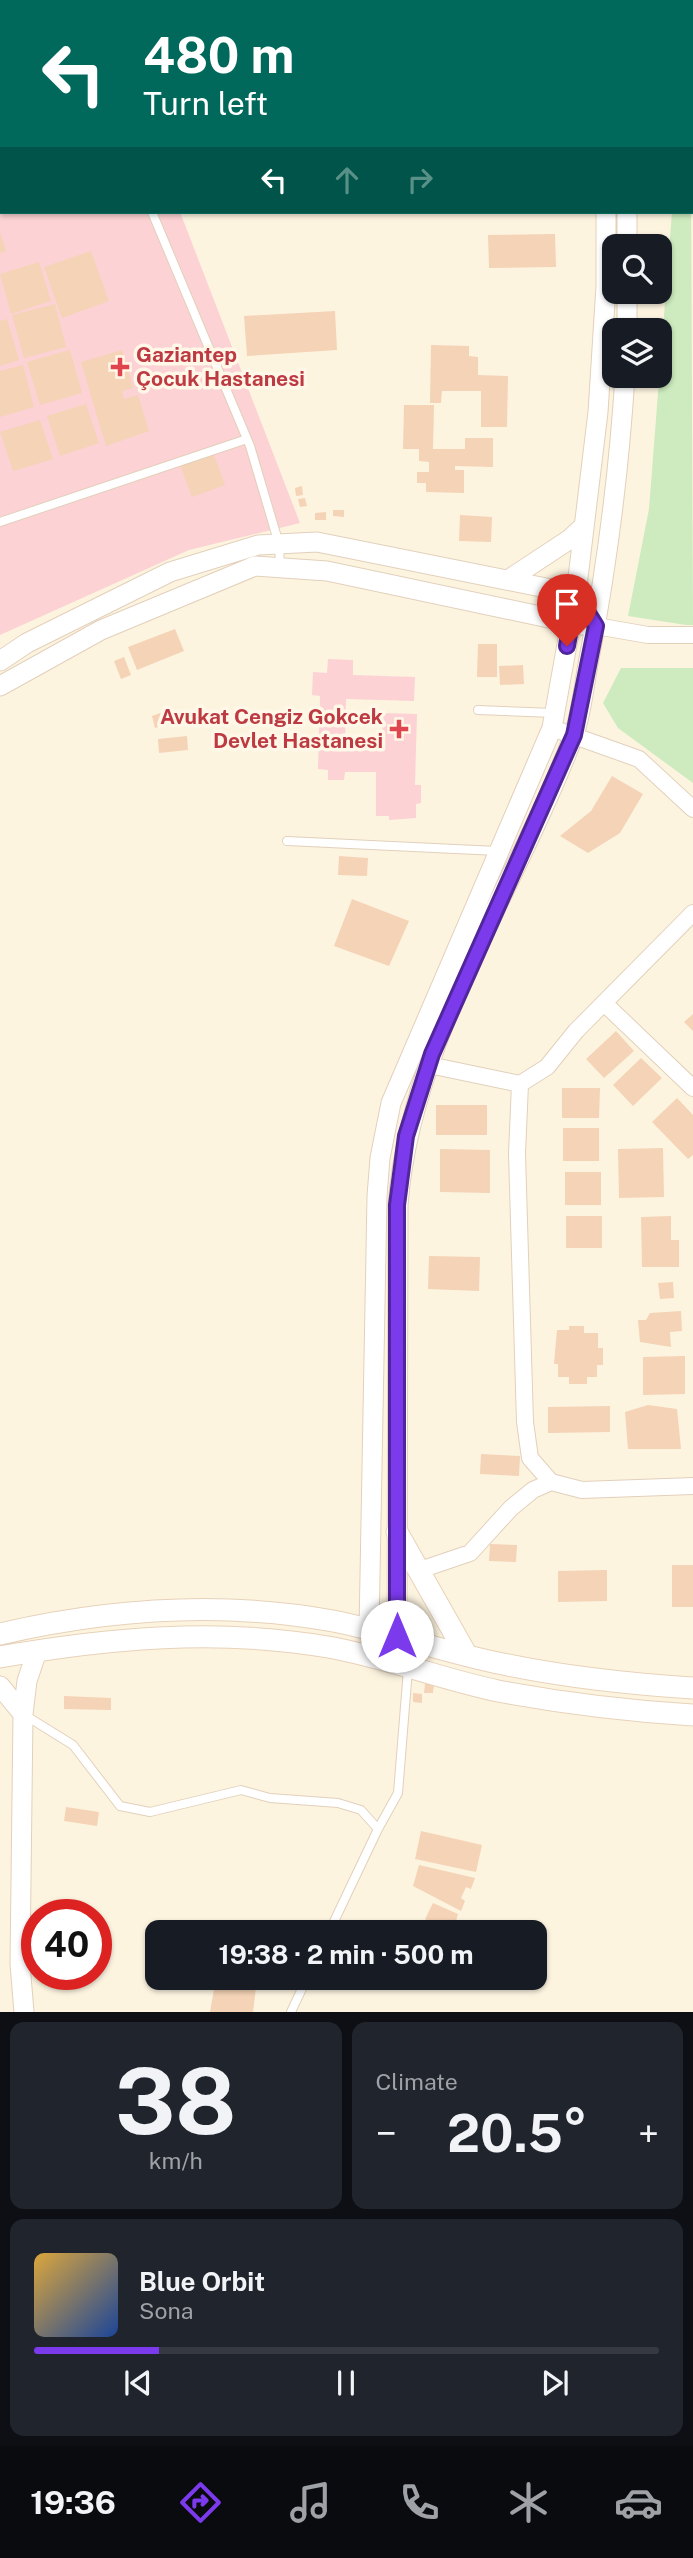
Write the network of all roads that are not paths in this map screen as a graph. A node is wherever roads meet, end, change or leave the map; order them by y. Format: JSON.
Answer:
{"nodes":[{"id":1,"x":153,"y":214,"type":"edge"},
{"id":2,"x":606,"y":214,"type":"edge"},
{"id":3,"x":627,"y":214,"type":"edge"},
{"id":4,"x":627,"y":234,"type":"edge"},
{"id":5,"x":624,"y":388,"type":"edge"},
{"id":6,"x":247,"y":439,"type":"junction"},
{"id":7,"x":0,"y":522,"type":"edge"},
{"id":8,"x":584,"y":526,"type":"junction"},
{"id":9,"x":279,"y":544,"type":"junction"},
{"id":10,"x":280,"y":568,"type":"junction"},
{"id":11,"x":508,"y":580,"type":"junction"},
{"id":12,"x":576,"y":594,"type":"junction"},
{"id":13,"x":571,"y":623,"type":"junction"},
{"id":14,"x":596,"y":626,"type":"junction"},
{"id":15,"x":693,"y":635,"type":"edge"},
{"id":16,"x":0,"y":660,"type":"edge"},
{"id":17,"x":0,"y":687,"type":"edge"},
{"id":18,"x":478,"y":710,"type":"dead end"},
{"id":19,"x":553,"y":720,"type":"junction"},
{"id":20,"x":574,"y":735,"type":"junction"},
{"id":21,"x":693,"y":809,"type":"edge"},
{"id":22,"x":287,"y":842,"type":"dead end"},
{"id":23,"x":497,"y":851,"type":"junction"},
{"id":24,"x":693,"y":913,"type":"edge"},
{"id":25,"x":604,"y":1003,"type":"junction"},
{"id":26,"x":429,"y":1065,"type":"junction"},
{"id":27,"x":520,"y":1084,"type":"junction"},
{"id":28,"x":693,"y":1088,"type":"edge"},
{"id":29,"x":551,"y":1482,"type":"junction"},
{"id":30,"x":693,"y":1486,"type":"edge"},
{"id":31,"x":397,"y":1532,"type":"junction"},
{"id":32,"x":417,"y":1571,"type":"junction"},
{"id":33,"x":369,"y":1630,"type":"junction"},
{"id":34,"x":0,"y":1634,"type":"edge"},
{"id":35,"x":397,"y":1636,"type":"junction"},
{"id":36,"x":37,"y":1651,"type":"junction"},
{"id":37,"x":466,"y":1654,"type":"junction"},
{"id":38,"x":0,"y":1657,"type":"edge"},
{"id":39,"x":387,"y":1661,"type":"junction"},
{"id":40,"x":408,"y":1666,"type":"junction"},
{"id":41,"x":0,"y":1686,"type":"edge"},
{"id":42,"x":693,"y":1688,"type":"edge"},
{"id":43,"x":23,"y":1714,"type":"junction"},
{"id":44,"x":693,"y":1715,"type":"edge"},
{"id":45,"x":378,"y":1829,"type":"junction"},
{"id":46,"x":335,"y":1920,"type":"edge"},
{"id":47,"x":301,"y":1990,"type":"edge"},
{"id":48,"x":24,"y":2012,"type":"edge"},
{"id":49,"x":291,"y":2012,"type":"edge"}],
"edges":[{"from":1,"to":6,"type":"lane"},
{"from":2,"to":8,"type":"street"},
{"from":3,"to":4,"type":"street"},
{"from":5,"to":14,"type":"street"},
{"from":6,"to":7,"type":"lane"},
{"from":6,"to":9,"type":"lane"},
{"from":8,"to":11,"type":"street"},
{"from":8,"to":12,"type":"street"},
{"from":9,"to":10,"type":"lane"},
{"from":9,"to":11,"type":"street"},
{"from":9,"to":16,"type":"street"},
{"from":10,"to":13,"type":"street"},
{"from":10,"to":17,"type":"street"},
{"from":11,"to":12,"type":"street"},
{"from":12,"to":13,"type":"street"},
{"from":12,"to":14,"type":"street"},
{"from":13,"to":14,"type":"street"},
{"from":13,"to":19,"type":"street"},
{"from":14,"to":15,"type":"street"},
{"from":14,"to":20,"type":"street"},
{"from":18,"to":19,"type":"lane"},
{"from":19,"to":20,"type":"street"},
{"from":19,"to":23,"type":"street"},
{"from":20,"to":21,"type":"street"},
{"from":20,"to":26,"type":"street"},
{"from":22,"to":23,"type":"lane"},
{"from":23,"to":33,"type":"street"},
{"from":24,"to":25,"type":"street"},
{"from":25,"to":27,"type":"street"},
{"from":25,"to":28,"type":"street"},
{"from":26,"to":27,"type":"street"},
{"from":26,"to":31,"type":"street"},
{"from":27,"to":29,"type":"street"},
{"from":29,"to":30,"type":"street"},
{"from":29,"to":32,"type":"street"},
{"from":31,"to":32,"type":"main road"},
{"from":31,"to":35,"type":"street"},
{"from":32,"to":37,"type":"main road"},
{"from":33,"to":34,"type":"main road"},
{"from":33,"to":35,"type":"main road"},
{"from":33,"to":39,"type":"street"},
{"from":35,"to":37,"type":"main road"},
{"from":35,"to":39,"type":"street"},
{"from":36,"to":38,"type":"main road"},
{"from":36,"to":39,"type":"main road"},
{"from":36,"to":43,"type":"street"},
{"from":37,"to":42,"type":"main road"},
{"from":39,"to":40,"type":"main road"},
{"from":40,"to":44,"type":"main road"},
{"from":40,"to":45,"type":"lane"},
{"from":41,"to":43,"type":"street"},
{"from":43,"to":45,"type":"lane"},
{"from":43,"to":48,"type":"street"},
{"from":45,"to":46,"type":"lane"},
{"from":47,"to":49,"type":"lane"}]}
